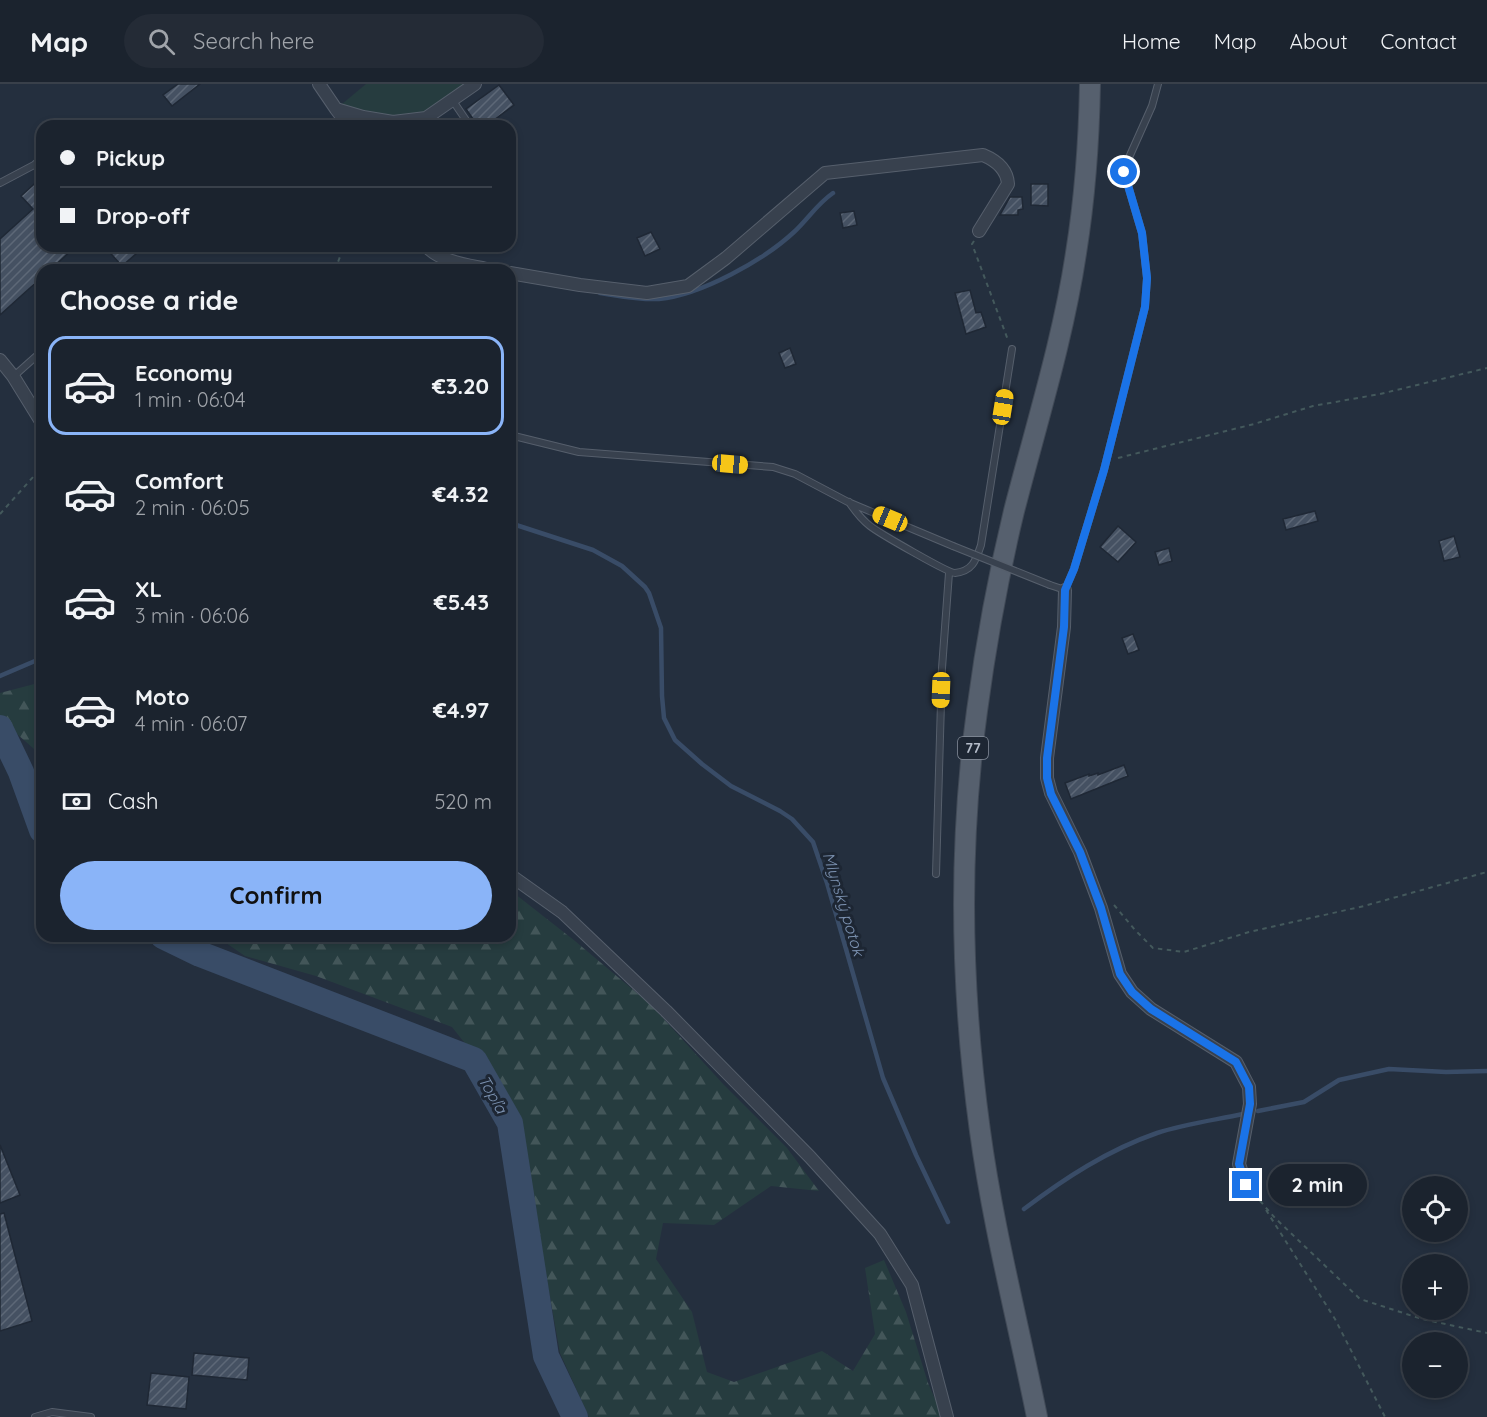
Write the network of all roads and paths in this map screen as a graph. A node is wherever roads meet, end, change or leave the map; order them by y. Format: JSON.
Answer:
{"nodes":[{"id":1,"x":319,"y":84,"type":"edge"},
{"id":2,"x":475,"y":84,"type":"edge"},
{"id":3,"x":1090,"y":84,"type":"edge"},
{"id":4,"x":1158,"y":84,"type":"edge"},
{"id":5,"x":453,"y":101,"type":"junction"},
{"id":6,"x":336,"y":109,"type":"junction"},
{"id":7,"x":344,"y":120,"type":"edge"},
{"id":8,"x":381,"y":120,"type":"edge"},
{"id":9,"x":410,"y":120,"type":"edge"},
{"id":10,"x":466,"y":120,"type":"edge"},
{"id":11,"x":36,"y":163,"type":"edge"},
{"id":12,"x":0,"y":183,"type":"edge"},
{"id":13,"x":979,"y":231,"type":"joint"},
{"id":14,"x":432,"y":252,"type":"edge"},
{"id":15,"x":465,"y":264,"type":"edge"},
{"id":16,"x":516,"y":274,"type":"edge"},
{"id":17,"x":1012,"y":349,"type":"joint"},
{"id":18,"x":36,"y":356,"type":"edge"},
{"id":19,"x":0,"y":360,"type":"edge"},
{"id":20,"x":1487,"y":368,"type":"edge"},
{"id":21,"x":13,"y":376,"type":"junction"},
{"id":22,"x":36,"y":413,"type":"edge"},
{"id":23,"x":516,"y":436,"type":"edge"},
{"id":24,"x":1104,"y":470,"type":"junction"},
{"id":25,"x":36,"y":474,"type":"edge"},
{"id":26,"x":848,"y":502,"type":"junction"},
{"id":27,"x":0,"y":514,"type":"edge"},
{"id":28,"x":949,"y":573,"type":"junction"},
{"id":29,"x":1065,"y":590,"type":"junction"},
{"id":30,"x":1487,"y":872,"type":"edge"},
{"id":31,"x":936,"y":874,"type":"dead end"},
{"id":32,"x":516,"y":879,"type":"edge"},
{"id":33,"x":1114,"y":904,"type":"dead end"},
{"id":34,"x":1246,"y":1185,"type":"joint"},
{"id":35,"x":1262,"y":1203,"type":"junction"},
{"id":36,"x":1487,"y":1333,"type":"edge"},
{"id":37,"x":35,"y":1417,"type":"edge"},
{"id":38,"x":91,"y":1417,"type":"edge"},
{"id":39,"x":947,"y":1417,"type":"edge"},
{"id":40,"x":1037,"y":1417,"type":"edge"},
{"id":41,"x":1385,"y":1417,"type":"edge"}],
"edges":[{"from":1,"to":6,"type":"street"},
{"from":2,"to":5,"type":"street"},
{"from":3,"to":40,"type":"main road","number":"77"},
{"from":4,"to":24,"type":"lane"},
{"from":5,"to":9,"type":"street"},
{"from":5,"to":10,"type":"lane"},
{"from":6,"to":7,"type":"street"},
{"from":6,"to":8,"type":"street"},
{"from":11,"to":12,"type":"lane"},
{"from":13,"to":16,"type":"street"},
{"from":13,"to":17,"type":"path"},
{"from":14,"to":15,"type":"street"},
{"from":17,"to":28,"type":"lane"},
{"from":18,"to":21,"type":"lane"},
{"from":19,"to":21,"type":"street"},
{"from":20,"to":24,"type":"path"},
{"from":21,"to":22,"type":"street"},
{"from":23,"to":26,"type":"lane"},
{"from":24,"to":29,"type":"lane"},
{"from":25,"to":27,"type":"path"},
{"from":26,"to":28,"type":"lane"},
{"from":26,"to":29,"type":"lane","bridge":true},
{"from":28,"to":31,"type":"lane"},
{"from":29,"to":34,"type":"street"},
{"from":30,"to":33,"type":"path"},
{"from":32,"to":39,"type":"street"},
{"from":34,"to":35,"type":"path"},
{"from":35,"to":36,"type":"path"},
{"from":35,"to":41,"type":"path"},
{"from":37,"to":38,"type":"lane"}]}
